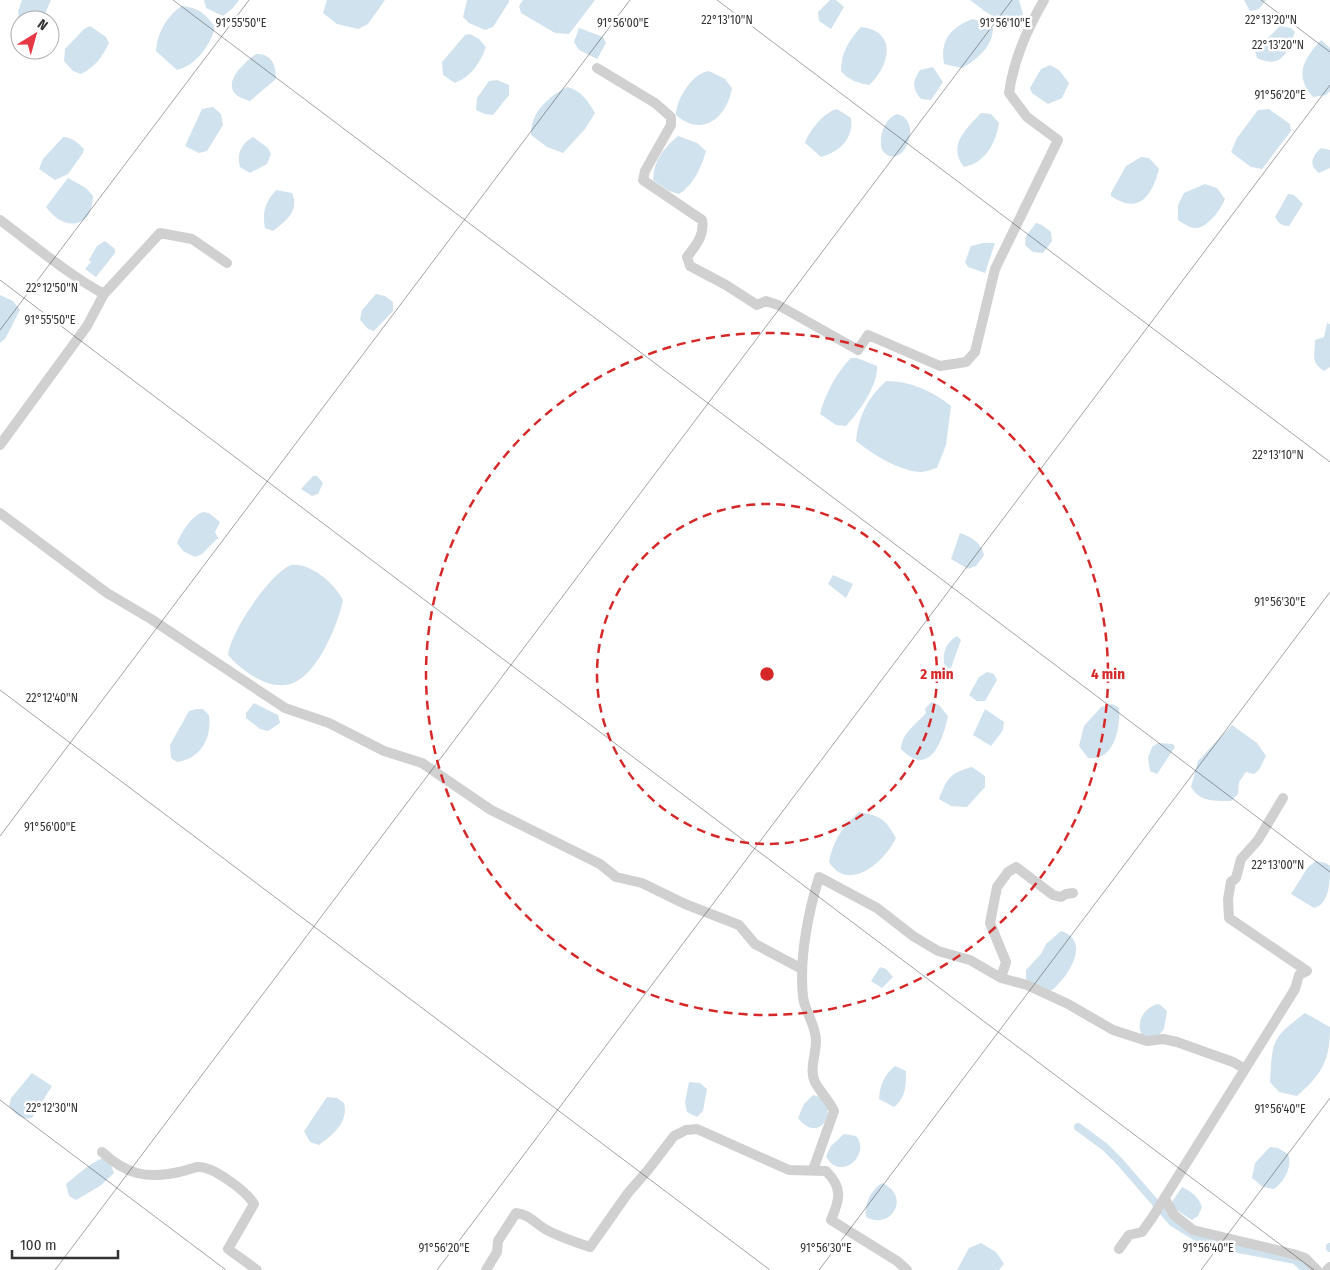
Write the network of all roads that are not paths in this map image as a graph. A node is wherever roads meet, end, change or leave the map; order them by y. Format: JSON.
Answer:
{"nodes":[{"id":1,"x":1044,"y":0,"type":"edge"},
{"id":2,"x":597,"y":68,"type":"dead end"},
{"id":3,"x":0,"y":220,"type":"edge"},
{"id":4,"x":226,"y":263,"type":"dead end"},
{"id":5,"x":104,"y":294,"type":"junction"},
{"id":6,"x":0,"y":445,"type":"edge"},
{"id":7,"x":0,"y":513,"type":"edge"},
{"id":8,"x":1283,"y":798,"type":"dead end"},
{"id":9,"x":1072,"y":893,"type":"dead end"},
{"id":10,"x":802,"y":969,"type":"junction"},
{"id":11,"x":1001,"y":978,"type":"junction"},
{"id":12,"x":1245,"y":1069,"type":"junction"},
{"id":13,"x":102,"y":1152,"type":"dead end"},
{"id":14,"x":813,"y":1170,"type":"junction"},
{"id":15,"x":1164,"y":1200,"type":"junction"},
{"id":16,"x":1119,"y":1248,"type":"dead end"},
{"id":17,"x":1330,"y":1267,"type":"edge"},
{"id":18,"x":257,"y":1270,"type":"edge"},
{"id":19,"x":486,"y":1270,"type":"edge"},
{"id":20,"x":907,"y":1270,"type":"edge"},
{"id":21,"x":1317,"y":1270,"type":"edge"},
{"id":22,"x":1327,"y":1270,"type":"edge"}],
"edges":[{"from":1,"to":2,"type":"street"},
{"from":3,"to":5,"type":"street"},
{"from":4,"to":5,"type":"street"},
{"from":5,"to":6,"type":"street"},
{"from":7,"to":10,"type":"street"},
{"from":8,"to":12,"type":"street"},
{"from":9,"to":11,"type":"street"},
{"from":10,"to":11,"type":"street"},
{"from":10,"to":14,"type":"street"},
{"from":11,"to":12,"type":"street"},
{"from":12,"to":15,"type":"street"},
{"from":13,"to":18,"type":"street"},
{"from":14,"to":19,"type":"street"},
{"from":14,"to":20,"type":"street"},
{"from":15,"to":16,"type":"street"},
{"from":15,"to":21,"type":"street"},
{"from":17,"to":22,"type":"street"}]}
